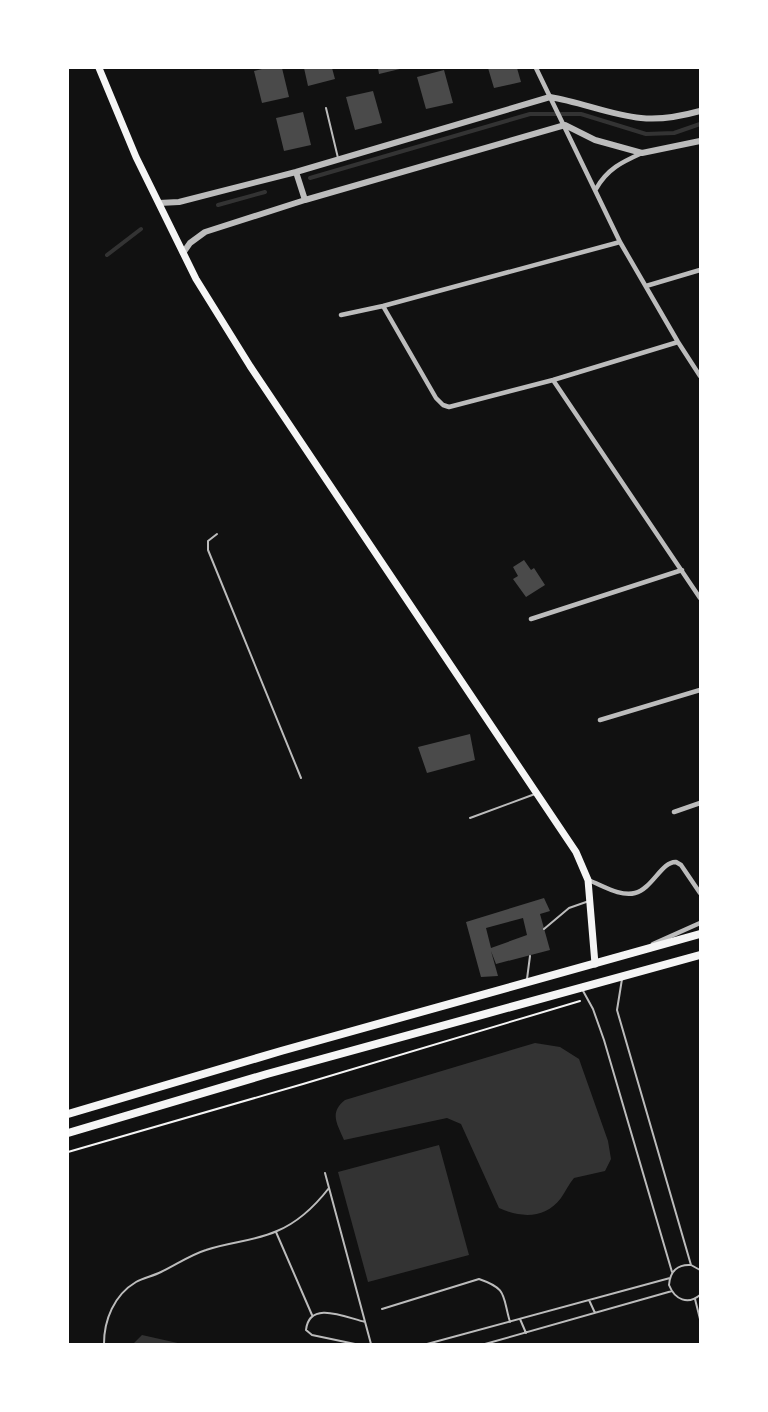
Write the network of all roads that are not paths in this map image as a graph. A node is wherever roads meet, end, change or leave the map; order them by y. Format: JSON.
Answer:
{"nodes":[{"id":1,"x":99,"y":68,"type":"edge"},
{"id":2,"x":536,"y":68,"type":"edge"},
{"id":3,"x":551,"y":98,"type":"junction"},
{"id":4,"x":326,"y":108,"type":"dead end"},
{"id":5,"x":700,"y":111,"type":"edge"},
{"id":6,"x":563,"y":123,"type":"junction"},
{"id":7,"x":700,"y":141,"type":"edge"},
{"id":8,"x":642,"y":153,"type":"junction"},
{"id":9,"x":338,"y":158,"type":"junction"},
{"id":10,"x":296,"y":172,"type":"junction"},
{"id":11,"x":596,"y":189,"type":"junction"},
{"id":12,"x":305,"y":200,"type":"junction"},
{"id":13,"x":159,"y":203,"type":"junction"},
{"id":14,"x":620,"y":242,"type":"junction"},
{"id":15,"x":183,"y":253,"type":"junction"},
{"id":16,"x":700,"y":270,"type":"edge"},
{"id":17,"x":646,"y":286,"type":"junction"},
{"id":18,"x":382,"y":306,"type":"junction"},
{"id":19,"x":341,"y":315,"type":"dead end"},
{"id":20,"x":678,"y":342,"type":"junction"},
{"id":21,"x":700,"y":376,"type":"edge"},
{"id":22,"x":553,"y":380,"type":"junction"},
{"id":23,"x":218,"y":534,"type":"dead end"},
{"id":24,"x":682,"y":570,"type":"junction"},
{"id":25,"x":700,"y":598,"type":"edge"},
{"id":26,"x":531,"y":619,"type":"dead end"},
{"id":27,"x":700,"y":690,"type":"edge"},
{"id":28,"x":600,"y":720,"type":"dead end"},
{"id":29,"x":301,"y":778,"type":"dead end"},
{"id":30,"x":537,"y":793,"type":"junction"},
{"id":31,"x":700,"y":803,"type":"edge"},
{"id":32,"x":674,"y":812,"type":"dead end"},
{"id":33,"x":470,"y":818,"type":"dead end"},
{"id":34,"x":588,"y":880,"type":"junction"},
{"id":35,"x":700,"y":893,"type":"edge"},
{"id":36,"x":590,"y":900,"type":"junction"},
{"id":37,"x":700,"y":923,"type":"edge"},
{"id":38,"x":544,"y":929,"type":"dead end"},
{"id":39,"x":700,"y":934,"type":"edge"},
{"id":40,"x":637,"y":951,"type":"junction"},
{"id":41,"x":700,"y":955,"type":"edge"},
{"id":42,"x":530,"y":956,"type":"dead end"},
{"id":43,"x":595,"y":964,"type":"junction"},
{"id":44,"x":623,"y":977,"type":"junction"},
{"id":45,"x":526,"y":982,"type":"junction"},
{"id":46,"x":582,"y":989,"type":"junction"},
{"id":47,"x":68,"y":1114,"type":"edge"},
{"id":48,"x":68,"y":1132,"type":"edge"},
{"id":49,"x":326,"y":1173,"type":"dead end"},
{"id":50,"x":329,"y":1188,"type":"junction"},
{"id":51,"x":276,"y":1232,"type":"junction"},
{"id":52,"x":691,"y":1265,"type":"junction"},
{"id":53,"x":700,"y":1270,"type":"edge"},
{"id":54,"x":672,"y":1272,"type":"junction"},
{"id":55,"x":670,"y":1278,"type":"junction"},
{"id":56,"x":672,"y":1291,"type":"junction"},
{"id":57,"x":700,"y":1295,"type":"edge"},
{"id":58,"x":695,"y":1299,"type":"junction"},
{"id":59,"x":589,"y":1300,"type":"junction"},
{"id":60,"x":382,"y":1309,"type":"dead end"},
{"id":61,"x":595,"y":1313,"type":"junction"},
{"id":62,"x":312,"y":1314,"type":"junction"},
{"id":63,"x":520,"y":1319,"type":"junction"},
{"id":64,"x":700,"y":1319,"type":"edge"},
{"id":65,"x":365,"y":1322,"type":"junction"},
{"id":66,"x":510,"y":1322,"type":"junction"},
{"id":67,"x":526,"y":1333,"type":"junction"},
{"id":68,"x":104,"y":1344,"type":"edge"},
{"id":69,"x":355,"y":1344,"type":"edge"},
{"id":70,"x":371,"y":1344,"type":"edge"},
{"id":71,"x":427,"y":1344,"type":"edge"},
{"id":72,"x":485,"y":1344,"type":"edge"}],
"edges":[{"from":1,"to":13,"type":"main road"},
{"from":2,"to":3,"type":"street"},
{"from":3,"to":5,"type":"street"},
{"from":3,"to":6,"type":"street"},
{"from":3,"to":9,"type":"street"},
{"from":4,"to":9,"type":"lane"},
{"from":6,"to":8,"type":"street"},
{"from":6,"to":11,"type":"street"},
{"from":6,"to":12,"type":"street"},
{"from":7,"to":8,"type":"street"},
{"from":8,"to":11,"type":"street"},
{"from":9,"to":10,"type":"street"},
{"from":10,"to":12,"type":"street"},
{"from":10,"to":13,"type":"street"},
{"from":11,"to":14,"type":"street"},
{"from":12,"to":15,"type":"street"},
{"from":13,"to":15,"type":"main road"},
{"from":14,"to":17,"type":"street"},
{"from":14,"to":18,"type":"street"},
{"from":15,"to":30,"type":"main road"},
{"from":16,"to":17,"type":"street"},
{"from":17,"to":20,"type":"street"},
{"from":18,"to":19,"type":"street"},
{"from":18,"to":22,"type":"street"},
{"from":20,"to":21,"type":"street"},
{"from":20,"to":22,"type":"street"},
{"from":22,"to":24,"type":"street"},
{"from":23,"to":29,"type":"lane"},
{"from":24,"to":25,"type":"street"},
{"from":24,"to":26,"type":"street"},
{"from":27,"to":28,"type":"street"},
{"from":30,"to":33,"type":"lane"},
{"from":30,"to":34,"type":"main road"},
{"from":31,"to":32,"type":"street"},
{"from":34,"to":35,"type":"street"},
{"from":34,"to":36,"type":"main road"},
{"from":36,"to":38,"type":"lane"},
{"from":36,"to":43,"type":"main road"},
{"from":37,"to":40,"type":"street"},
{"from":39,"to":40,"type":"main road"},
{"from":40,"to":43,"type":"main road"},
{"from":41,"to":44,"type":"main road"},
{"from":42,"to":45,"type":"lane"},
{"from":43,"to":45,"type":"main road"},
{"from":44,"to":46,"type":"main road"},
{"from":44,"to":52,"type":"lane"},
{"from":45,"to":47,"type":"main road"},
{"from":46,"to":48,"type":"main road"},
{"from":46,"to":54,"type":"lane"},
{"from":49,"to":50,"type":"lane"},
{"from":50,"to":51,"type":"lane"},
{"from":50,"to":65,"type":"lane"},
{"from":51,"to":62,"type":"lane"},
{"from":51,"to":68,"type":"lane"},
{"from":52,"to":53,"type":"lane"},
{"from":52,"to":54,"type":"lane"},
{"from":54,"to":55,"type":"lane"},
{"from":55,"to":56,"type":"lane"},
{"from":55,"to":59,"type":"lane"},
{"from":56,"to":58,"type":"lane"},
{"from":56,"to":61,"type":"lane"},
{"from":57,"to":58,"type":"lane"},
{"from":58,"to":64,"type":"lane"},
{"from":59,"to":61,"type":"lane"},
{"from":59,"to":63,"type":"lane"},
{"from":60,"to":66,"type":"lane"},
{"from":61,"to":67,"type":"lane"},
{"from":62,"to":65,"type":"lane"},
{"from":62,"to":69,"type":"lane"},
{"from":63,"to":66,"type":"lane"},
{"from":63,"to":67,"type":"lane"},
{"from":65,"to":70,"type":"lane"},
{"from":66,"to":71,"type":"lane"},
{"from":67,"to":72,"type":"lane"}]}
